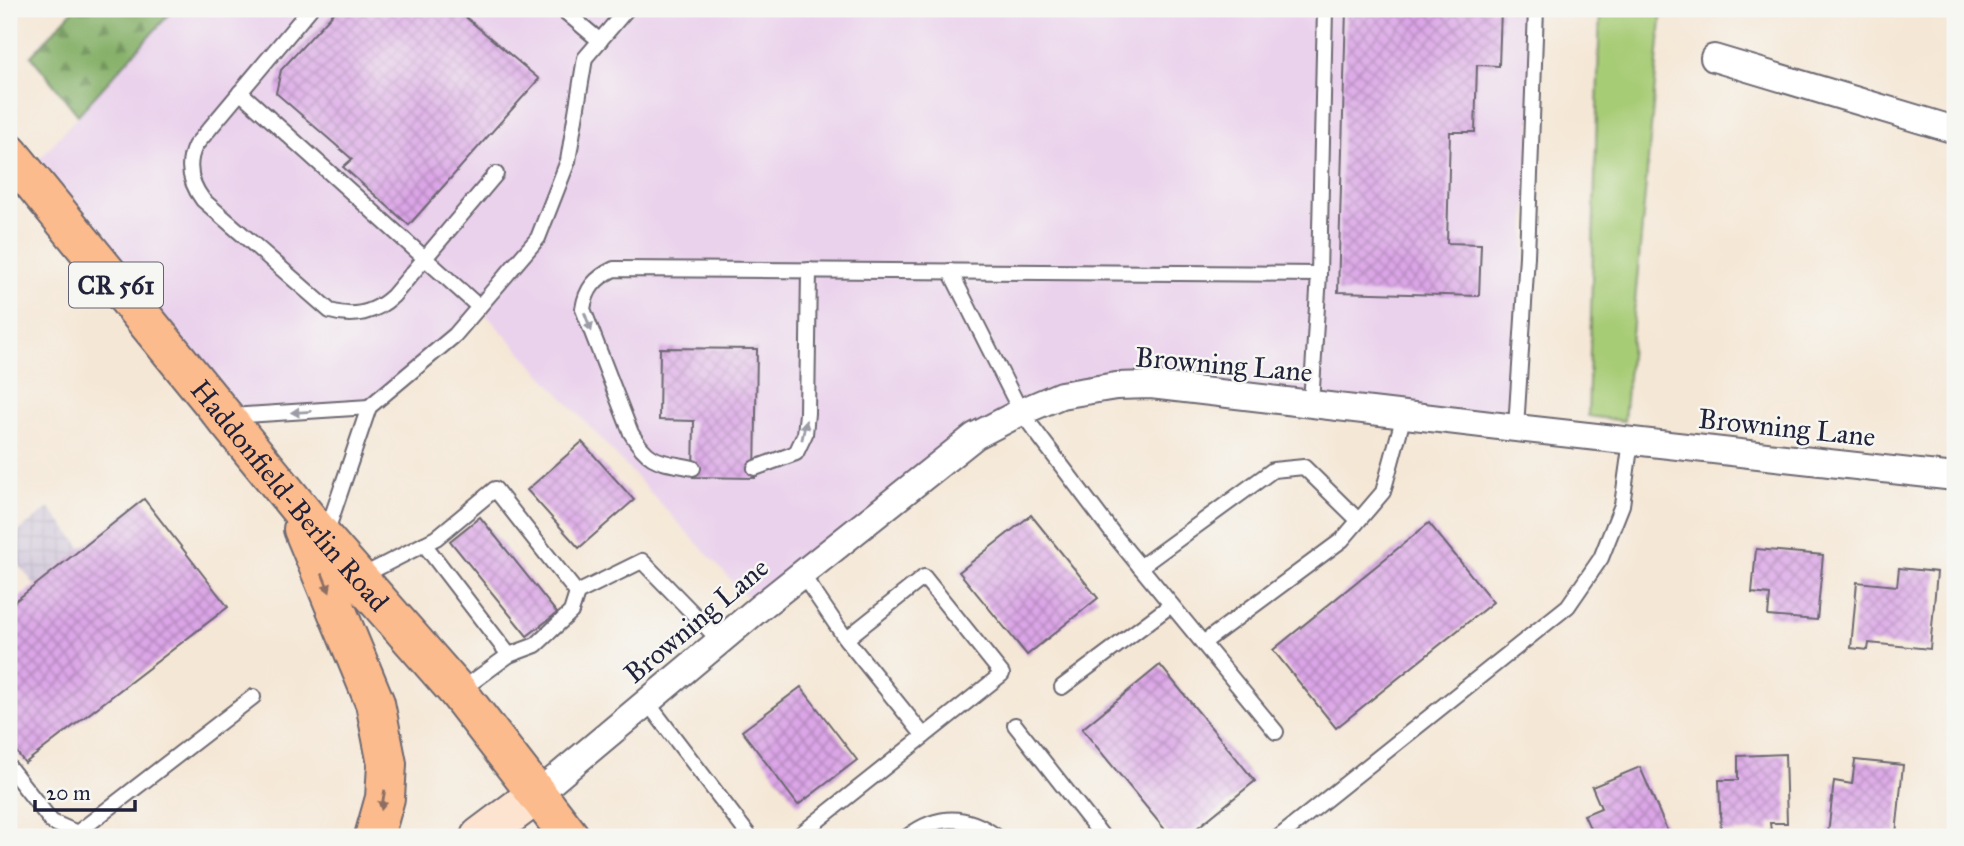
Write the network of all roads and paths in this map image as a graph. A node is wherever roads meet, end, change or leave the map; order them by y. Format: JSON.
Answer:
{"nodes":[{"id":1,"x":310,"y":9,"type":"edge"},
{"id":2,"x":562,"y":9,"type":"edge"},
{"id":3,"x":627,"y":9,"type":"edge"},
{"id":4,"x":1325,"y":9,"type":"edge"},
{"id":5,"x":1535,"y":9,"type":"edge"},
{"id":6,"x":600,"y":41,"type":"junction"},
{"id":7,"x":1714,"y":58,"type":"dead end"},
{"id":8,"x":240,"y":92,"type":"junction"},
{"id":9,"x":1955,"y":130,"type":"edge"},
{"id":10,"x":9,"y":153,"type":"edge"},
{"id":11,"x":496,"y":174,"type":"dead end"},
{"id":12,"x":425,"y":258,"type":"junction"},
{"id":13,"x":809,"y":270,"type":"junction"},
{"id":14,"x":950,"y":271,"type":"junction"},
{"id":15,"x":1320,"y":274,"type":"junction"},
{"id":16,"x":479,"y":307,"type":"junction"},
{"id":17,"x":1311,"y":404,"type":"junction"},
{"id":18,"x":369,"y":407,"type":"junction"},
{"id":19,"x":1021,"y":412,"type":"junction"},
{"id":20,"x":1404,"y":415,"type":"junction"},
{"id":21,"x":224,"y":416,"type":"junction"},
{"id":22,"x":1516,"y":428,"type":"junction"},
{"id":23,"x":1631,"y":441,"type":"junction"},
{"id":24,"x":693,"y":468,"type":"dead end"},
{"id":25,"x":755,"y":468,"type":"dead end"},
{"id":26,"x":1955,"y":477,"type":"edge"},
{"id":27,"x":290,"y":498,"type":"junction"},
{"id":28,"x":1358,"y":520,"type":"junction"},
{"id":29,"x":324,"y":538,"type":"junction"},
{"id":30,"x":424,"y":544,"type":"junction"},
{"id":31,"x":1140,"y":567,"type":"junction"},
{"id":32,"x":802,"y":573,"type":"junction"},
{"id":33,"x":359,"y":577,"type":"junction"},
{"id":34,"x":577,"y":593,"type":"junction"},
{"id":35,"x":1171,"y":605,"type":"junction"},
{"id":36,"x":846,"y":639,"type":"junction"},
{"id":37,"x":720,"y":641,"type":"junction"},
{"id":38,"x":1203,"y":643,"type":"junction"},
{"id":39,"x":509,"y":655,"type":"junction"},
{"id":40,"x":1062,"y":687,"type":"dead end"},
{"id":41,"x":458,"y":692,"type":"junction"},
{"id":42,"x":253,"y":697,"type":"dead end"},
{"id":43,"x":647,"y":702,"type":"junction"},
{"id":44,"x":1015,"y":725,"type":"dead end"},
{"id":45,"x":1276,"y":732,"type":"dead end"},
{"id":46,"x":924,"y":736,"type":"junction"},
{"id":47,"x":9,"y":767,"type":"edge"},
{"id":48,"x":536,"y":795,"type":"junction"},
{"id":49,"x":79,"y":835,"type":"edge"},
{"id":50,"x":374,"y":837,"type":"edge"},
{"id":51,"x":480,"y":837,"type":"edge"},
{"id":52,"x":570,"y":837,"type":"edge"},
{"id":53,"x":750,"y":837,"type":"edge"},
{"id":54,"x":797,"y":837,"type":"edge"},
{"id":55,"x":907,"y":837,"type":"edge"},
{"id":56,"x":997,"y":837,"type":"edge"},
{"id":57,"x":1102,"y":837,"type":"edge"},
{"id":58,"x":1279,"y":837,"type":"edge"}],
"edges":[{"from":1,"to":8,"type":"lane"},
{"from":2,"to":6,"type":"lane"},
{"from":3,"to":6,"type":"lane"},
{"from":4,"to":15,"type":"lane"},
{"from":5,"to":22,"type":"lane"},
{"from":6,"to":16,"type":"lane"},
{"from":7,"to":9,"type":"street"},
{"from":8,"to":12,"type":"lane"},
{"from":8,"to":12,"type":"lane"},
{"from":10,"to":21,"type":"main road","name":"Haddonfield-Berlin Road","number":"CR 561"},
{"from":11,"to":12,"type":"lane"},
{"from":12,"to":16,"type":"lane"},
{"from":13,"to":14,"type":"lane"},
{"from":13,"to":24,"type":"lane","one_way":true},
{"from":25,"to":13,"type":"lane","one_way":true},
{"from":14,"to":15,"type":"lane"},
{"from":14,"to":19,"type":"lane"},
{"from":15,"to":17,"type":"lane"},
{"from":16,"to":18,"type":"lane"},
{"from":17,"to":19,"type":"street","name":"Browning Lane"},
{"from":17,"to":20,"type":"street","name":"Browning Lane"},
{"from":18,"to":21,"type":"lane","one_way":true},
{"from":18,"to":29,"type":"lane"},
{"from":19,"to":31,"type":"lane"},
{"from":19,"to":32,"type":"street","name":"Browning Lane"},
{"from":20,"to":22,"type":"street","name":"Browning Lane"},
{"from":20,"to":28,"type":"lane"},
{"from":21,"to":27,"type":"main road","name":"Haddonfield-Berlin Road","number":"CR 561"},
{"from":22,"to":23,"type":"street","name":"Browning Lane"},
{"from":23,"to":26,"type":"street","name":"Browning Lane"},
{"from":23,"to":58,"type":"lane"},
{"from":27,"to":29,"type":"main road","name":"Haddonfield-Berlin Road","number":"CR 561"},
{"from":27,"to":50,"type":"main road","one_way":true},
{"from":28,"to":31,"type":"lane"},
{"from":28,"to":38,"type":"lane"},
{"from":29,"to":33,"type":"main road","name":"Haddonfield-Berlin Road","number":"CR 561"},
{"from":30,"to":33,"type":"lane"},
{"from":30,"to":34,"type":"lane"},
{"from":30,"to":39,"type":"lane"},
{"from":31,"to":35,"type":"lane"},
{"from":32,"to":36,"type":"lane"},
{"from":32,"to":37,"type":"street","name":"Browning Lane"},
{"from":33,"to":41,"type":"main road","name":"Haddonfield-Berlin Road","number":"CR 561"},
{"from":34,"to":37,"type":"lane"},
{"from":34,"to":39,"type":"lane"},
{"from":35,"to":38,"type":"lane"},
{"from":35,"to":40,"type":"lane"},
{"from":36,"to":46,"type":"lane"},
{"from":36,"to":46,"type":"lane"},
{"from":37,"to":43,"type":"street","name":"Browning Lane"},
{"from":38,"to":45,"type":"lane"},
{"from":39,"to":41,"type":"lane"},
{"from":41,"to":48,"type":"main road","name":"Haddonfield-Berlin Road","number":"CR 561"},
{"from":42,"to":49,"type":"lane"},
{"from":43,"to":48,"type":"street","name":"Browning Lane"},
{"from":43,"to":53,"type":"lane"},
{"from":44,"to":57,"type":"lane"},
{"from":46,"to":54,"type":"lane"},
{"from":47,"to":49,"type":"lane"},
{"from":48,"to":51,"type":"main road"},
{"from":48,"to":52,"type":"main road","name":"Haddonfield-Berlin Road","number":"CR 561"},
{"from":55,"to":56,"type":"lane"}]}
